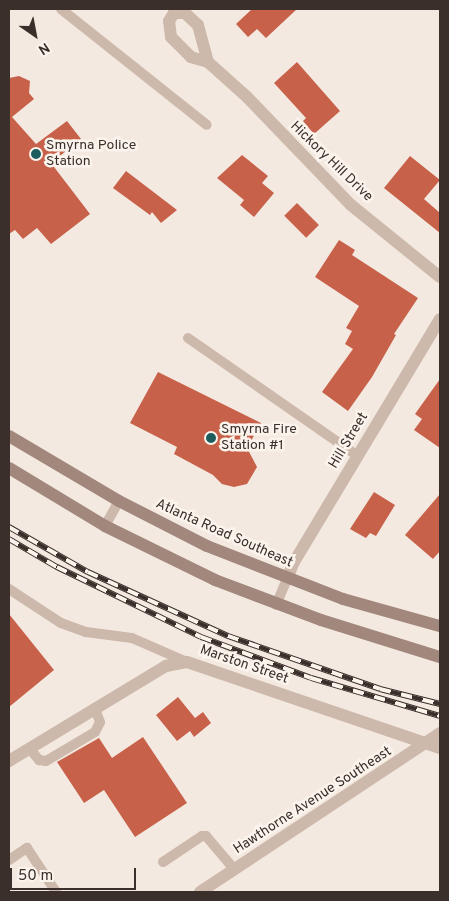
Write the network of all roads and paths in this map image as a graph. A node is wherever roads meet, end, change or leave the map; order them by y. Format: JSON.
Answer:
{"nodes":[{"id":1,"x":61,"y":9,"type":"edge"},
{"id":2,"x":208,"y":62,"type":"dead end"},
{"id":3,"x":207,"y":125,"type":"dead end"},
{"id":4,"x":440,"y":277,"type":"edge"},
{"id":5,"x":440,"y":319,"type":"edge"},
{"id":6,"x":188,"y":338,"type":"dead end"},
{"id":7,"x":9,"y":436,"type":"edge"},
{"id":8,"x":358,"y":456,"type":"junction"},
{"id":9,"x":9,"y":468,"type":"edge"},
{"id":10,"x":119,"y":501,"type":"junction"},
{"id":11,"x":105,"y":526,"type":"junction"},
{"id":12,"x":287,"y":579,"type":"junction"},
{"id":13,"x":9,"y":589,"type":"edge"},
{"id":14,"x":276,"y":605,"type":"junction"},
{"id":15,"x":440,"y":626,"type":"edge"},
{"id":16,"x":440,"y":657,"type":"edge"},
{"id":17,"x":187,"y":662,"type":"junction"},
{"id":18,"x":95,"y":709,"type":"junction"},
{"id":19,"x":440,"y":733,"type":"edge"},
{"id":20,"x":434,"y":746,"type":"edge"},
{"id":21,"x":29,"y":748,"type":"junction"},
{"id":22,"x":9,"y":761,"type":"edge"},
{"id":23,"x":9,"y":860,"type":"edge"},
{"id":24,"x":163,"y":862,"type":"dead end"},
{"id":25,"x":234,"y":869,"type":"junction"},
{"id":26,"x":56,"y":892,"type":"edge"},
{"id":27,"x":200,"y":892,"type":"edge"}],
"edges":[{"from":1,"to":3,"type":"lane"},
{"from":2,"to":4,"type":"street","name":"Hickory Hill Drive"},
{"from":5,"to":8,"type":"street","name":"Hill Street"},
{"from":6,"to":8,"type":"lane"},
{"from":7,"to":10,"type":"main road","name":"Atlanta Road Southeast"},
{"from":8,"to":12,"type":"street","name":"Hill Street"},
{"from":9,"to":11,"type":"main road"},
{"from":10,"to":11,"type":"lane"},
{"from":10,"to":12,"type":"main road","name":"Atlanta Road Southeast"},
{"from":11,"to":14,"type":"main road"},
{"from":12,"to":14,"type":"lane"},
{"from":12,"to":15,"type":"main road","name":"Atlanta Road Southeast"},
{"from":13,"to":17,"type":"lane"},
{"from":14,"to":16,"type":"main road"},
{"from":17,"to":18,"type":"street","name":"Marston Street"},
{"from":17,"to":20,"type":"street","name":"Marston Street"},
{"from":18,"to":21,"type":"street","name":"Marston Street"},
{"from":18,"to":21,"type":"lane"},
{"from":19,"to":20,"type":"street","name":"Hawthorne Avenue Southeast"},
{"from":20,"to":25,"type":"street","name":"Hawthorne Avenue Southeast"},
{"from":21,"to":22,"type":"street","name":"Marston Street"},
{"from":23,"to":26,"type":"lane"},
{"from":24,"to":25,"type":"lane"},
{"from":25,"to":27,"type":"street","name":"Hawthorne Avenue Southeast"}]}
